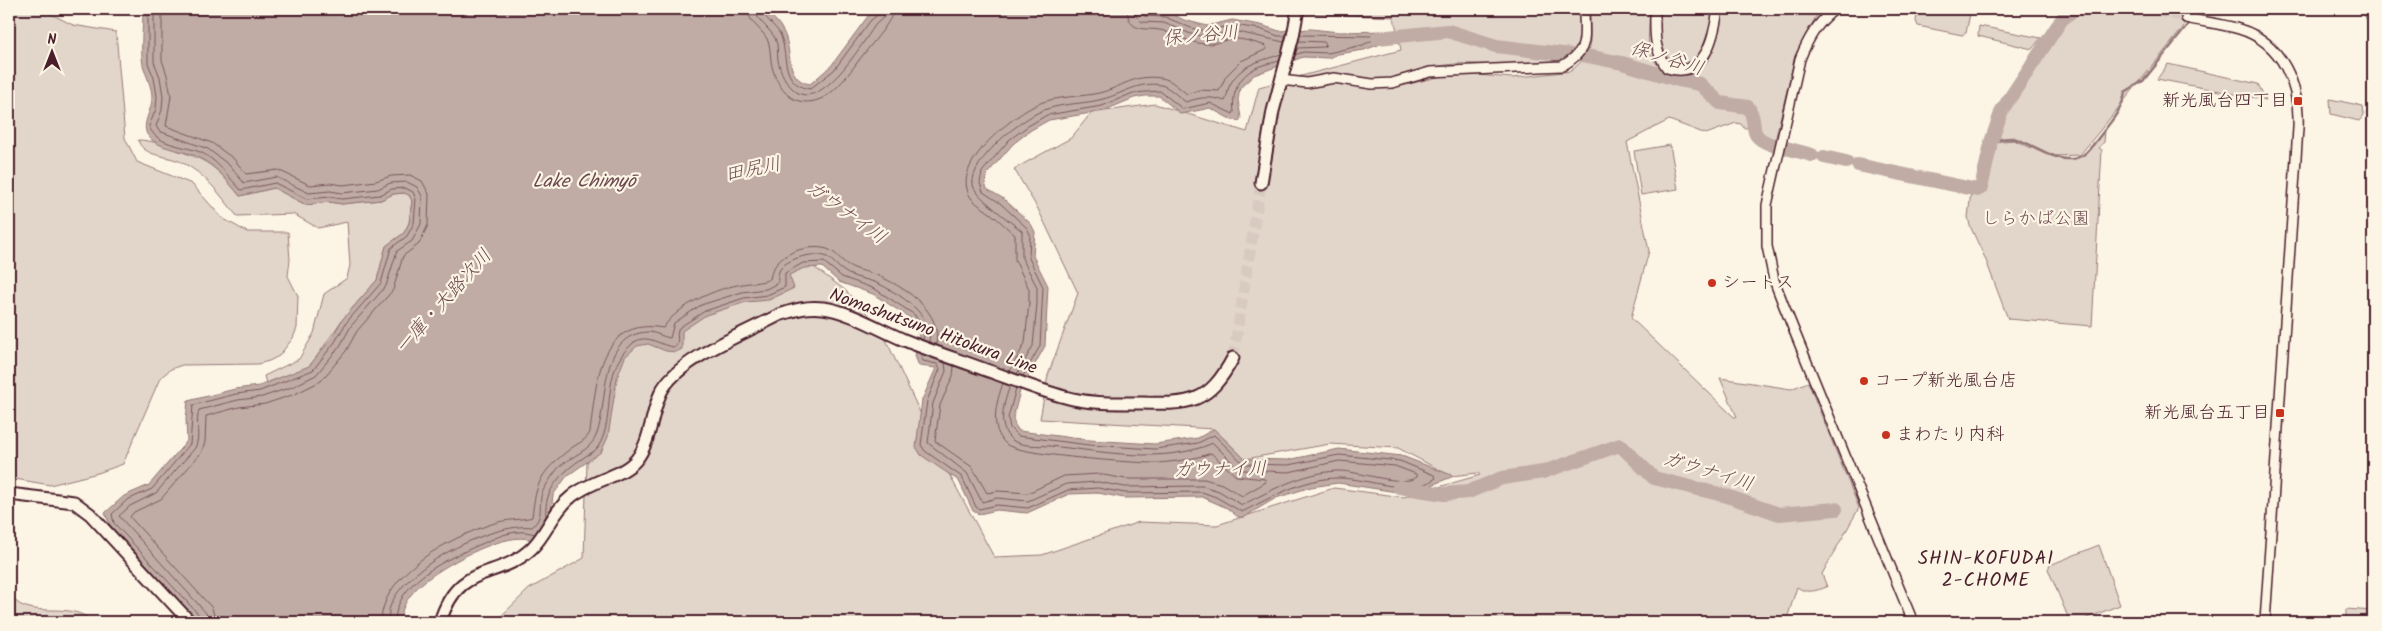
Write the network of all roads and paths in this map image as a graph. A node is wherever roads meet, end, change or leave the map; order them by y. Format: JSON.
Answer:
{"nodes":[{"id":1,"x":1298,"y":9,"type":"edge"},
{"id":2,"x":1584,"y":9,"type":"edge"},
{"id":3,"x":1655,"y":9,"type":"edge"},
{"id":4,"x":1718,"y":9,"type":"edge"},
{"id":5,"x":1835,"y":9,"type":"edge"},
{"id":6,"x":2186,"y":18,"type":"tunnel mouth"},
{"id":7,"x":1283,"y":74,"type":"junction"},
{"id":8,"x":1261,"y":183,"type":"tunnel mouth"},
{"id":9,"x":1233,"y":358,"type":"tunnel mouth"},
{"id":10,"x":9,"y":494,"type":"edge"},
{"id":11,"x":190,"y":622,"type":"edge"},
{"id":12,"x":440,"y":622,"type":"edge"},
{"id":13,"x":1913,"y":622,"type":"edge"},
{"id":14,"x":2266,"y":622,"type":"edge"}],
"edges":[{"from":1,"to":7,"type":"main road"},
{"from":2,"to":7,"type":"street"},
{"from":3,"to":4,"type":"street"},
{"from":5,"to":13,"type":"street"},
{"from":6,"to":14,"type":"street"},
{"from":7,"to":8,"type":"main road"},
{"from":9,"to":12,"type":"main road","name":"Nomashutsuno Hitokura Line"},
{"from":10,"to":11,"type":"main road"}]}
